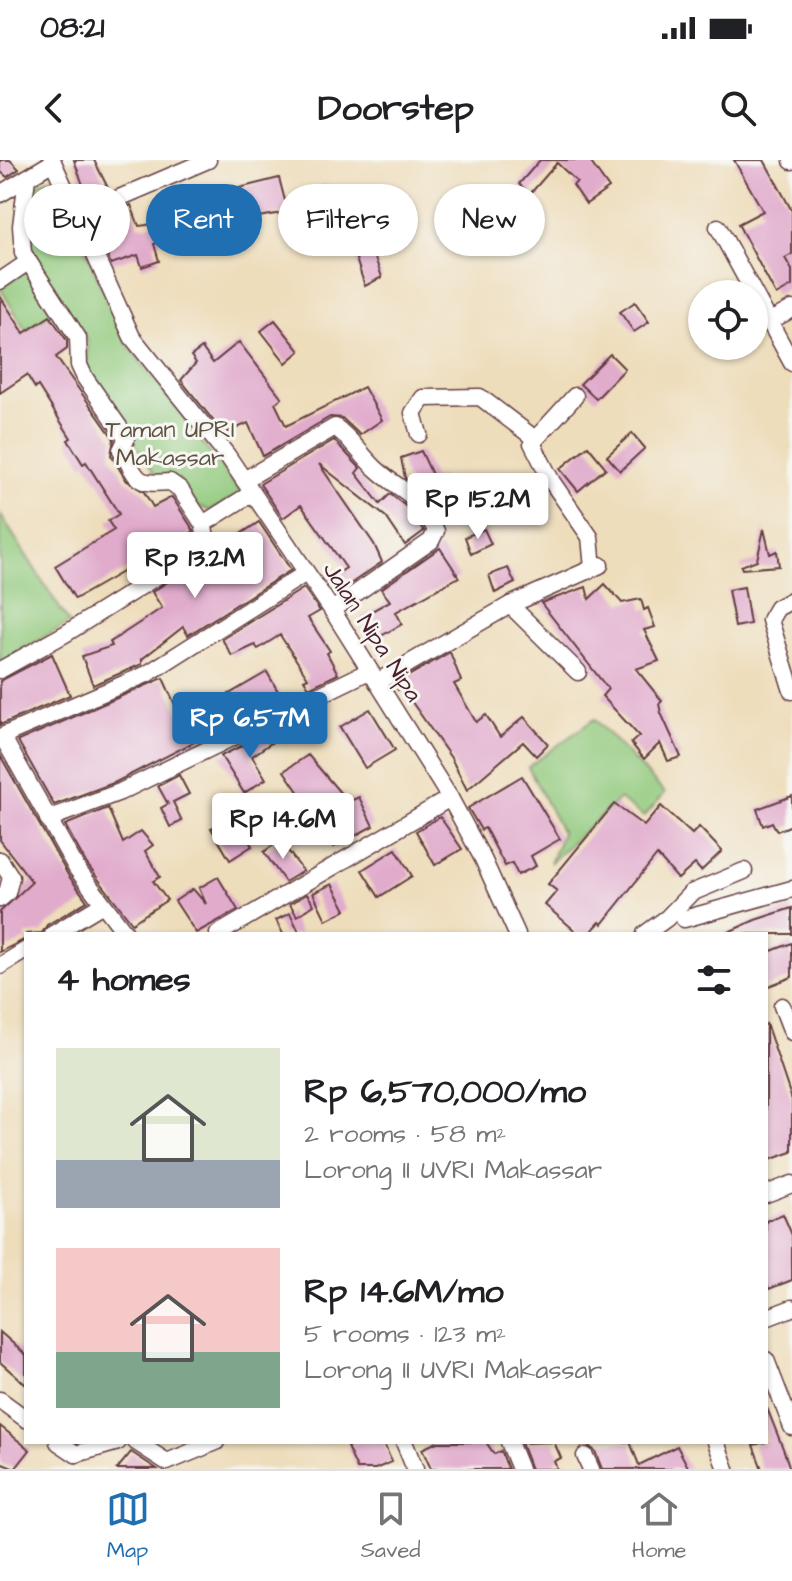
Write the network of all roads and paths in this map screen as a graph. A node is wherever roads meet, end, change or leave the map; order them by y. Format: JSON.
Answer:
{"nodes":[{"id":1,"x":209,"y":160,"type":"edge"},
{"id":2,"x":53,"y":161,"type":"edge"},
{"id":3,"x":27,"y":178,"type":"junction"},
{"id":4,"x":63,"y":184,"type":"edge"},
{"id":5,"x":0,"y":194,"type":"edge"},
{"id":6,"x":130,"y":194,"type":"edge"},
{"id":7,"x":718,"y":227,"type":"dead end"},
{"id":8,"x":95,"y":256,"type":"edge"},
{"id":9,"x":28,"y":262,"type":"junction"},
{"id":10,"x":0,"y":281,"type":"edge"},
{"id":11,"x":792,"y":309,"type":"edge"},
{"id":12,"x":772,"y":320,"type":"junction"},
{"id":13,"x":792,"y":363,"type":"edge"},
{"id":14,"x":575,"y":396,"type":"dead end"},
{"id":15,"x":419,"y":434,"type":"dead end"},
{"id":16,"x":534,"y":438,"type":"junction"},
{"id":17,"x":248,"y":487,"type":"junction"},
{"id":18,"x":203,"y":524,"type":"junction"},
{"id":19,"x":306,"y":573,"type":"junction"},
{"id":20,"x":792,"y":600,"type":"edge"},
{"id":21,"x":510,"y":605,"type":"junction"},
{"id":22,"x":332,"y":610,"type":"junction"},
{"id":23,"x":0,"y":670,"type":"edge"},
{"id":24,"x":578,"y":672,"type":"dead end"},
{"id":25,"x":373,"y":676,"type":"junction"},
{"id":26,"x":792,"y":691,"type":"edge"},
{"id":27,"x":450,"y":798,"type":"junction"},
{"id":28,"x":48,"y":819,"type":"junction"},
{"id":29,"x":0,"y":860,"type":"edge"},
{"id":30,"x":744,"y":871,"type":"dead end"},
{"id":31,"x":792,"y":889,"type":"edge"},
{"id":32,"x":0,"y":899,"type":"edge"},
{"id":33,"x":103,"y":904,"type":"junction"},
{"id":34,"x":684,"y":919,"type":"dead end"},
{"id":35,"x":56,"y":932,"type":"edge"},
{"id":36,"x":124,"y":932,"type":"edge"},
{"id":37,"x":221,"y":932,"type":"edge"},
{"id":38,"x":516,"y":932,"type":"edge"},
{"id":39,"x":648,"y":932,"type":"edge"},
{"id":40,"x":24,"y":951,"type":"edge"},
{"id":41,"x":0,"y":966,"type":"edge"},
{"id":42,"x":780,"y":1006,"type":"edge"},
{"id":43,"x":792,"y":1032,"type":"edge"},
{"id":44,"x":792,"y":1184,"type":"edge"},
{"id":45,"x":768,"y":1193,"type":"edge"},
{"id":46,"x":792,"y":1308,"type":"edge"},
{"id":47,"x":768,"y":1317,"type":"edge"},
{"id":48,"x":768,"y":1365,"type":"edge"},
{"id":49,"x":0,"y":1400,"type":"edge"},
{"id":50,"x":24,"y":1418,"type":"edge"},
{"id":51,"x":792,"y":1427,"type":"edge"},
{"id":52,"x":59,"y":1444,"type":"edge"},
{"id":53,"x":113,"y":1444,"type":"edge"},
{"id":54,"x":139,"y":1444,"type":"edge"},
{"id":55,"x":208,"y":1444,"type":"edge"},
{"id":56,"x":405,"y":1444,"type":"edge"},
{"id":57,"x":510,"y":1444,"type":"edge"},
{"id":58,"x":717,"y":1444,"type":"edge"},
{"id":59,"x":71,"y":1462,"type":"edge"},
{"id":60,"x":415,"y":1469,"type":"edge"},
{"id":61,"x":520,"y":1469,"type":"edge"},
{"id":62,"x":726,"y":1469,"type":"edge"}],
"edges":[{"from":1,"to":6,"type":"street"},
{"from":2,"to":3,"type":"street"},
{"from":2,"to":4,"type":"street","name":"Jalan Nipa Nipa"},
{"from":3,"to":5,"type":"street"},
{"from":3,"to":9,"type":"street"},
{"from":7,"to":12,"type":"street"},
{"from":8,"to":17,"type":"street","name":"Jalan Nipa Nipa"},
{"from":9,"to":10,"type":"street"},
{"from":9,"to":18,"type":"street"},
{"from":11,"to":12,"type":"street"},
{"from":12,"to":13,"type":"street"},
{"from":14,"to":16,"type":"street"},
{"from":15,"to":16,"type":"street"},
{"from":16,"to":21,"type":"street"},
{"from":17,"to":18,"type":"street"},
{"from":17,"to":19,"type":"street","name":"Jalan Nipa Nipa"},
{"from":17,"to":22,"type":"street"},
{"from":18,"to":23,"type":"street"},
{"from":19,"to":22,"type":"street","name":"Jalan Nipa Nipa"},
{"from":19,"to":28,"type":"street"},
{"from":20,"to":26,"type":"street"},
{"from":21,"to":24,"type":"street"},
{"from":21,"to":25,"type":"street"},
{"from":22,"to":25,"type":"street","name":"Jalan Nipa Nipa"},
{"from":25,"to":27,"type":"street","name":"Jalan Nipa Nipa"},
{"from":25,"to":28,"type":"street"},
{"from":27,"to":37,"type":"street"},
{"from":27,"to":38,"type":"street","name":"Jalan Nipa Nipa"},
{"from":28,"to":33,"type":"street"},
{"from":29,"to":32,"type":"street"},
{"from":30,"to":39,"type":"street"},
{"from":31,"to":34,"type":"street"},
{"from":33,"to":35,"type":"street"},
{"from":33,"to":36,"type":"street"},
{"from":40,"to":41,"type":"street"},
{"from":42,"to":43,"type":"street"},
{"from":44,"to":45,"type":"street"},
{"from":46,"to":47,"type":"street"},
{"from":48,"to":51,"type":"street"},
{"from":49,"to":50,"type":"street"},
{"from":52,"to":59,"type":"street"},
{"from":53,"to":59,"type":"street"},
{"from":54,"to":55,"type":"street"},
{"from":56,"to":60,"type":"street"},
{"from":57,"to":61,"type":"street"},
{"from":58,"to":62,"type":"street"}]}
